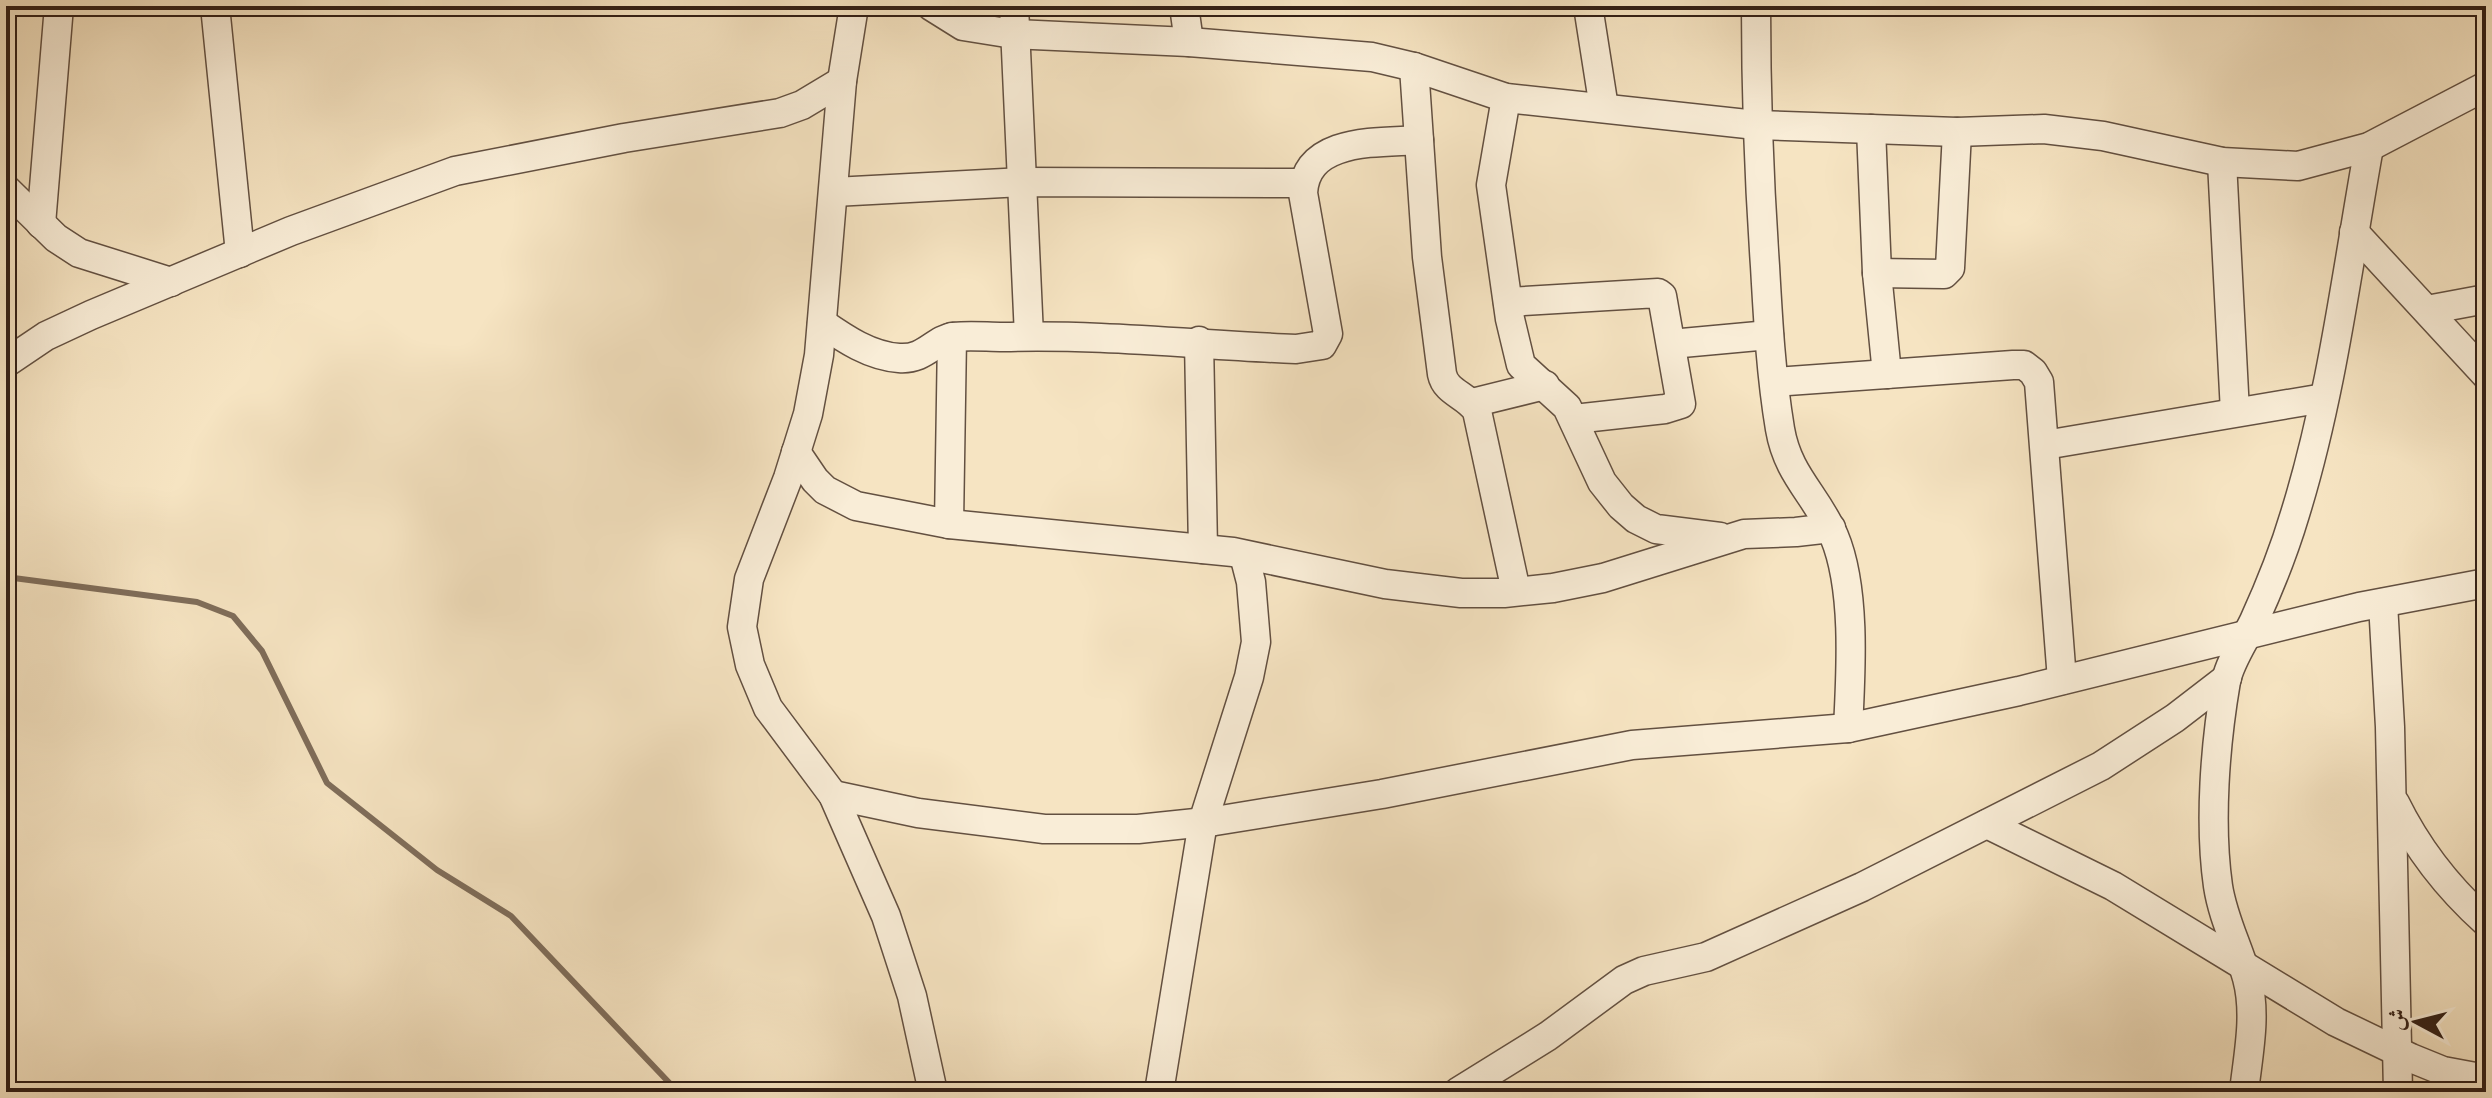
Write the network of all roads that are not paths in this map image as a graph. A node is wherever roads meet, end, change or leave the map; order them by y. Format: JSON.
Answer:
{"nodes":[{"id":1,"x":59,"y":6,"type":"edge"},
{"id":2,"x":215,"y":6,"type":"edge"},
{"id":3,"x":854,"y":6,"type":"edge"},
{"id":4,"x":931,"y":6,"type":"edge"},
{"id":5,"x":1184,"y":6,"type":"edge"},
{"id":6,"x":1588,"y":6,"type":"edge"},
{"id":7,"x":1756,"y":6,"type":"edge"},
{"id":8,"x":1014,"y":20,"type":"edge"},
{"id":9,"x":1189,"y":42,"type":"junction"},
{"id":10,"x":1414,"y":67,"type":"junction"},
{"id":11,"x":842,"y":81,"type":"junction"},
{"id":12,"x":2486,"y":86,"type":"edge"},
{"id":13,"x":1506,"y":98,"type":"junction"},
{"id":14,"x":1604,"y":108,"type":"junction"},
{"id":15,"x":1756,"y":125,"type":"junction"},
{"id":16,"x":1871,"y":129,"type":"junction"},
{"id":17,"x":1957,"y":132,"type":"junction"},
{"id":18,"x":1419,"y":140,"type":"junction"},
{"id":19,"x":2369,"y":147,"type":"junction"},
{"id":20,"x":2222,"y":162,"type":"junction"},
{"id":21,"x":1022,"y":182,"type":"junction"},
{"id":22,"x":1303,"y":183,"type":"junction"},
{"id":23,"x":6,"y":189,"type":"edge"},
{"id":24,"x":834,"y":192,"type":"junction"},
{"id":25,"x":41,"y":224,"type":"junction"},
{"id":26,"x":2354,"y":232,"type":"junction"},
{"id":27,"x":240,"y":253,"type":"junction"},
{"id":28,"x":1877,"y":273,"type":"junction"},
{"id":29,"x":171,"y":282,"type":"junction"},
{"id":30,"x":2486,"y":299,"type":"edge"},
{"id":31,"x":1508,"y":302,"type":"junction"},
{"id":32,"x":2427,"y":310,"type":"junction"},
{"id":33,"x":822,"y":323,"type":"junction"},
{"id":34,"x":1769,"y":335,"type":"junction"},
{"id":35,"x":1029,"y":336,"type":"junction"},
{"id":36,"x":952,"y":337,"type":"junction"},
{"id":37,"x":1199,"y":341,"type":"junction"},
{"id":38,"x":1671,"y":344,"type":"junction"},
{"id":39,"x":6,"y":363,"type":"edge"},
{"id":40,"x":1887,"y":374,"type":"junction"},
{"id":41,"x":2486,"y":375,"type":"edge"},
{"id":42,"x":1775,"y":382,"type":"junction"},
{"id":43,"x":1545,"y":385,"type":"junction"},
{"id":44,"x":2324,"y":398,"type":"junction"},
{"id":45,"x":1472,"y":403,"type":"junction"},
{"id":46,"x":2235,"y":412,"type":"junction"},
{"id":47,"x":1574,"y":419,"type":"junction"},
{"id":48,"x":2045,"y":445,"type":"junction"},
{"id":49,"x":796,"y":452,"type":"junction"},
{"id":50,"x":949,"y":524,"type":"junction"},
{"id":51,"x":1831,"y":528,"type":"junction"},
{"id":52,"x":1730,"y":538,"type":"junction"},
{"id":53,"x":1203,"y":549,"type":"junction"},
{"id":54,"x":1244,"y":555,"type":"junction"},
{"id":55,"x":2486,"y":583,"type":"edge"},
{"id":56,"x":1516,"y":591,"type":"junction"},
{"id":57,"x":2383,"y":603,"type":"junction"},
{"id":58,"x":2248,"y":633,"type":"junction"},
{"id":59,"x":2227,"y":678,"type":"junction"},
{"id":60,"x":2062,"y":680,"type":"junction"},
{"id":61,"x":1848,"y":728,"type":"junction"},
{"id":62,"x":833,"y":795,"type":"junction"},
{"id":63,"x":2392,"y":797,"type":"junction"},
{"id":64,"x":1203,"y":822,"type":"junction"},
{"id":65,"x":1987,"y":824,"type":"junction"},
{"id":66,"x":2486,"y":922,"type":"edge"},
{"id":67,"x":2242,"y":964,"type":"junction"},
{"id":68,"x":2398,"y":1052,"type":"junction"},
{"id":69,"x":2486,"y":1079,"type":"edge"},
{"id":70,"x":933,"y":1092,"type":"edge"},
{"id":71,"x":1159,"y":1092,"type":"edge"},
{"id":72,"x":1458,"y":1092,"type":"edge"},
{"id":73,"x":2244,"y":1092,"type":"edge"},
{"id":74,"x":2398,"y":1092,"type":"edge"}],
"edges":[{"from":1,"to":25,"type":"street"},
{"from":2,"to":27,"type":"street"},
{"from":3,"to":11,"type":"street"},
{"from":4,"to":8,"type":"street"},
{"from":5,"to":9,"type":"street"},
{"from":6,"to":14,"type":"street"},
{"from":7,"to":15,"type":"street"},
{"from":8,"to":9,"type":"street"},
{"from":8,"to":21,"type":"street"},
{"from":9,"to":10,"type":"street"},
{"from":10,"to":13,"type":"street"},
{"from":10,"to":18,"type":"street"},
{"from":11,"to":24,"type":"street"},
{"from":11,"to":27,"type":"street"},
{"from":12,"to":19,"type":"street"},
{"from":13,"to":14,"type":"street"},
{"from":13,"to":31,"type":"street"},
{"from":14,"to":15,"type":"street"},
{"from":15,"to":16,"type":"street"},
{"from":15,"to":34,"type":"street"},
{"from":16,"to":17,"type":"street"},
{"from":16,"to":28,"type":"street"},
{"from":17,"to":20,"type":"street"},
{"from":17,"to":28,"type":"street"},
{"from":18,"to":22,"type":"street"},
{"from":18,"to":45,"type":"street"},
{"from":19,"to":20,"type":"street"},
{"from":19,"to":26,"type":"street"},
{"from":20,"to":46,"type":"street"},
{"from":21,"to":22,"type":"street"},
{"from":21,"to":24,"type":"street"},
{"from":21,"to":35,"type":"street"},
{"from":22,"to":37,"type":"street"},
{"from":23,"to":25,"type":"street"},
{"from":24,"to":33,"type":"street"},
{"from":25,"to":29,"type":"street"},
{"from":26,"to":32,"type":"street"},
{"from":26,"to":44,"type":"street"},
{"from":27,"to":29,"type":"street"},
{"from":28,"to":40,"type":"street"},
{"from":29,"to":39,"type":"street"},
{"from":30,"to":32,"type":"street"},
{"from":31,"to":38,"type":"street"},
{"from":31,"to":43,"type":"street"},
{"from":32,"to":41,"type":"street"},
{"from":33,"to":36,"type":"street"},
{"from":33,"to":49,"type":"street"},
{"from":34,"to":38,"type":"street"},
{"from":34,"to":42,"type":"street"},
{"from":35,"to":36,"type":"street"},
{"from":35,"to":37,"type":"street"},
{"from":36,"to":50,"type":"street"},
{"from":37,"to":53,"type":"street"},
{"from":38,"to":47,"type":"street"},
{"from":40,"to":42,"type":"street"},
{"from":40,"to":48,"type":"street"},
{"from":42,"to":51,"type":"street"},
{"from":43,"to":45,"type":"street"},
{"from":43,"to":47,"type":"street"},
{"from":44,"to":46,"type":"street"},
{"from":44,"to":58,"type":"street"},
{"from":45,"to":56,"type":"street"},
{"from":46,"to":48,"type":"street"},
{"from":47,"to":52,"type":"street"},
{"from":48,"to":60,"type":"street"},
{"from":49,"to":50,"type":"street"},
{"from":49,"to":62,"type":"street"},
{"from":50,"to":53,"type":"street"},
{"from":51,"to":52,"type":"street"},
{"from":51,"to":61,"type":"street"},
{"from":52,"to":56,"type":"street"},
{"from":53,"to":54,"type":"street"},
{"from":54,"to":56,"type":"street"},
{"from":54,"to":64,"type":"street"},
{"from":55,"to":57,"type":"street"},
{"from":57,"to":58,"type":"street"},
{"from":57,"to":63,"type":"street"},
{"from":58,"to":59,"type":"street"},
{"from":58,"to":60,"type":"street"},
{"from":59,"to":65,"type":"street"},
{"from":59,"to":67,"type":"street"},
{"from":60,"to":61,"type":"street"},
{"from":61,"to":64,"type":"street"},
{"from":62,"to":64,"type":"street"},
{"from":62,"to":70,"type":"street"},
{"from":63,"to":66,"type":"street"},
{"from":63,"to":68,"type":"street"},
{"from":64,"to":71,"type":"street"},
{"from":65,"to":67,"type":"street"},
{"from":65,"to":72,"type":"street"},
{"from":67,"to":68,"type":"street"},
{"from":67,"to":73,"type":"street"},
{"from":68,"to":69,"type":"street"},
{"from":68,"to":74,"type":"street"}]}
